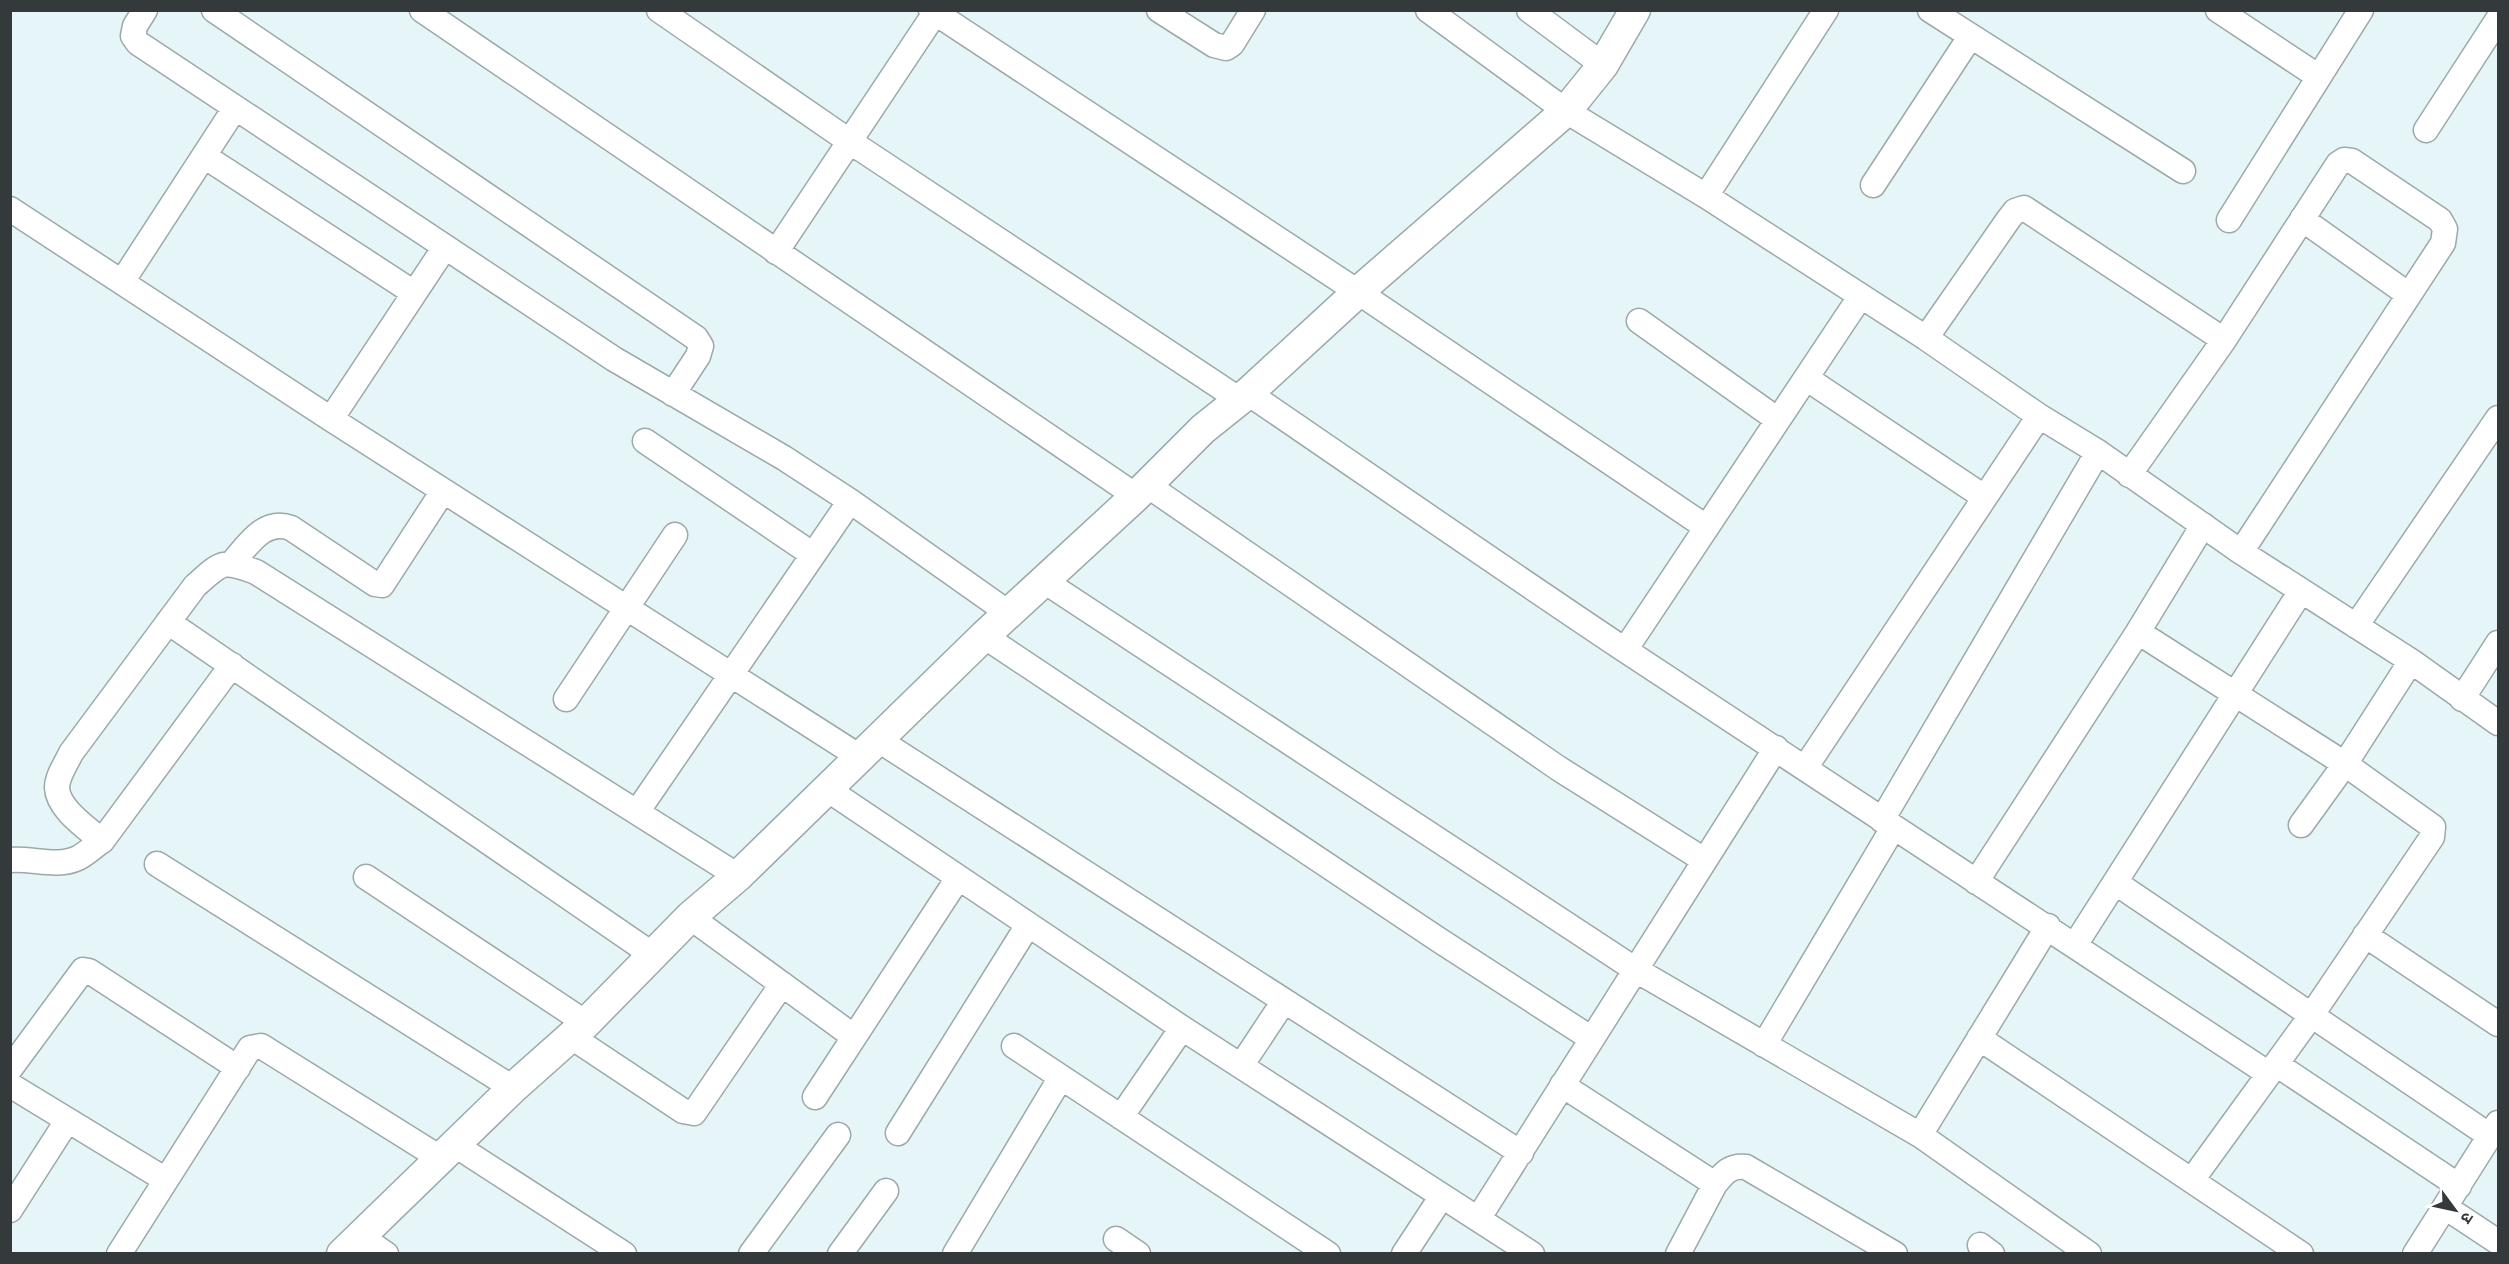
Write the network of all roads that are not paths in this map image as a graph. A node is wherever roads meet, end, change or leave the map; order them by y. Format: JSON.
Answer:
{"nodes":[{"id":1,"x":145,"y":10,"type":"edge"},
{"id":2,"x":214,"y":10,"type":"edge"},
{"id":3,"x":422,"y":10,"type":"edge"},
{"id":4,"x":659,"y":10,"type":"edge"},
{"id":5,"x":1160,"y":10,"type":"edge"},
{"id":6,"x":1253,"y":10,"type":"edge"},
{"id":7,"x":1428,"y":10,"type":"edge"},
{"id":8,"x":1528,"y":10,"type":"edge"},
{"id":9,"x":1635,"y":10,"type":"edge"},
{"id":10,"x":1826,"y":10,"type":"edge"},
{"id":11,"x":1930,"y":10,"type":"edge"},
{"id":12,"x":2218,"y":10,"type":"edge"},
{"id":13,"x":2361,"y":10,"type":"edge"},
{"id":14,"x":934,"y":11,"type":"edge"},
{"id":15,"x":2499,"y":19,"type":"edge"},
{"id":16,"x":1970,"y":37,"type":"junction"},
{"id":17,"x":1603,"y":65,"type":"junction"},
{"id":18,"x":2319,"y":77,"type":"junction"},
{"id":19,"x":235,"y":108,"type":"junction"},
{"id":20,"x":1566,"y":111,"type":"junction"},
{"id":21,"x":2426,"y":130,"type":"dead end"},
{"id":22,"x":849,"y":141,"type":"junction"},
{"id":23,"x":204,"y":156,"type":"junction"},
{"id":24,"x":2182,"y":171,"type":"dead end"},
{"id":25,"x":1873,"y":185,"type":"dead end"},
{"id":26,"x":1706,"y":196,"type":"junction"},
{"id":27,"x":10,"y":209,"type":"edge"},
{"id":28,"x":2302,"y":219,"type":"junction"},
{"id":29,"x":2229,"y":220,"type":"dead end"},
{"id":30,"x":445,"y":247,"type":"junction"},
{"id":31,"x":776,"y":252,"type":"junction"},
{"id":32,"x":122,"y":282,"type":"junction"},
{"id":33,"x":1358,"y":292,"type":"junction"},
{"id":34,"x":414,"y":293,"type":"junction"},
{"id":35,"x":2409,"y":295,"type":"junction"},
{"id":36,"x":1860,"y":297,"type":"junction"},
{"id":37,"x":1639,"y":321,"type":"dead end"},
{"id":38,"x":1926,"y":338,"type":"junction"},
{"id":39,"x":2224,"y":340,"type":"junction"},
{"id":40,"x":1806,"y":378,"type":"junction"},
{"id":41,"x":673,"y":394,"type":"junction"},
{"id":42,"x":1244,"y":397,"type":"junction"},
{"id":43,"x":2039,"y":416,"type":"junction"},
{"id":44,"x":2499,"y":418,"type":"edge"},
{"id":45,"x":330,"y":419,"type":"junction"},
{"id":46,"x":1778,"y":420,"type":"junction"},
{"id":47,"x":645,"y":441,"type":"dead end"},
{"id":48,"x":2098,"y":452,"type":"junction"},
{"id":49,"x":2129,"y":475,"type":"junction"},
{"id":50,"x":1141,"y":490,"type":"junction"},
{"id":51,"x":443,"y":491,"type":"junction"},
{"id":52,"x":1984,"y":497,"type":"junction"},
{"id":53,"x":850,"y":501,"type":"junction"},
{"id":54,"x":2203,"y":525,"type":"junction"},
{"id":55,"x":1706,"y":527,"type":"junction"},
{"id":56,"x":675,"y":535,"type":"dead end"},
{"id":57,"x":2241,"y":552,"type":"junction"},
{"id":58,"x":812,"y":554,"type":"junction"},
{"id":59,"x":232,"y":563,"type":"junction"},
{"id":60,"x":1044,"y":581,"type":"junction"},
{"id":61,"x":2301,"y":591,"type":"junction"},
{"id":62,"x":626,"y":609,"type":"junction"},
{"id":63,"x":1010,"y":614,"type":"junction"},
{"id":64,"x":168,"y":622,"type":"junction"},
{"id":65,"x":2356,"y":626,"type":"junction"},
{"id":66,"x":2138,"y":632,"type":"junction"},
{"id":67,"x":984,"y":636,"type":"junction"},
{"id":68,"x":2499,"y":643,"type":"edge"},
{"id":69,"x":1625,"y":650,"type":"junction"},
{"id":70,"x":2411,"y":661,"type":"junction"},
{"id":71,"x":232,"y":665,"type":"junction"},
{"id":72,"x":728,"y":675,"type":"junction"},
{"id":73,"x":2237,"y":693,"type":"junction"},
{"id":74,"x":566,"y":699,"type":"dead end"},
{"id":75,"x":2462,"y":699,"type":"junction"},
{"id":76,"x":2499,"y":723,"type":"edge"},
{"id":77,"x":868,"y":748,"type":"junction"},
{"id":78,"x":1776,"y":748,"type":"junction"},
{"id":79,"x":2345,"y":764,"type":"junction"},
{"id":80,"x":1805,"y":768,"type":"junction"},
{"id":81,"x":827,"y":789,"type":"junction"},
{"id":82,"x":636,"y":812,"type":"junction"},
{"id":83,"x":1888,"y":824,"type":"junction"},
{"id":84,"x":2301,"y":825,"type":"dead end"},
{"id":85,"x":102,"y":841,"type":"junction"},
{"id":86,"x":10,"y":860,"type":"edge"},
{"id":87,"x":1704,"y":860,"type":"junction"},
{"id":88,"x":157,"y":864,"type":"dead end"},
{"id":89,"x":738,"y":876,"type":"junction"},
{"id":90,"x":366,"y":877,"type":"dead end"},
{"id":91,"x":958,"y":878,"type":"junction"},
{"id":92,"x":1977,"y":882,"type":"junction"},
{"id":93,"x":2116,"y":883,"type":"junction"},
{"id":94,"x":690,"y":917,"type":"junction"},
{"id":95,"x":1028,"y":925,"type":"junction"},
{"id":96,"x":2048,"y":926,"type":"junction"},
{"id":97,"x":2365,"y":935,"type":"junction"},
{"id":98,"x":2075,"y":945,"type":"junction"},
{"id":99,"x":653,"y":955,"type":"junction"},
{"id":100,"x":1636,"y":970,"type":"junction"},
{"id":101,"x":782,"y":984,"type":"junction"},
{"id":102,"x":1284,"y":1001,"type":"junction"},
{"id":103,"x":2311,"y":1016,"type":"junction"},
{"id":104,"x":2496,"y":1016,"type":"edge"},
{"id":105,"x":1182,"y":1028,"type":"junction"},
{"id":106,"x":578,"y":1029,"type":"junction"},
{"id":107,"x":853,"y":1036,"type":"junction"},
{"id":108,"x":1979,"y":1038,"type":"junction"},
{"id":109,"x":1592,"y":1040,"type":"junction"},
{"id":110,"x":1764,"y":1045,"type":"junction"},
{"id":111,"x":1014,"y":1046,"type":"dead end"},
{"id":112,"x":1241,"y":1066,"type":"junction"},
{"id":113,"x":238,"y":1068,"type":"junction"},
{"id":114,"x":10,"y":1069,"type":"edge"},
{"id":115,"x":2272,"y":1069,"type":"junction"},
{"id":116,"x":1060,"y":1077,"type":"junction"},
{"id":117,"x":10,"y":1085,"type":"edge"},
{"id":118,"x":1562,"y":1085,"type":"junction"},
{"id":119,"x":513,"y":1088,"type":"junction"},
{"id":120,"x":815,"y":1097,"type":"dead end"},
{"id":121,"x":1121,"y":1117,"type":"junction"},
{"id":122,"x":67,"y":1121,"type":"junction"},
{"id":123,"x":2494,"y":1129,"type":"edge"},
{"id":124,"x":898,"y":1133,"type":"dead end"},
{"id":125,"x":838,"y":1135,"type":"dead end"},
{"id":126,"x":1920,"y":1136,"type":"junction"},
{"id":127,"x":447,"y":1151,"type":"junction"},
{"id":128,"x":1521,"y":1153,"type":"junction"},
{"id":129,"x":166,"y":1180,"type":"junction"},
{"id":130,"x":2192,"y":1180,"type":"junction"},
{"id":131,"x":1715,"y":1184,"type":"junction"},
{"id":132,"x":2459,"y":1186,"type":"junction"},
{"id":133,"x":886,"y":1191,"type":"dead end"},
{"id":134,"x":1442,"y":1196,"type":"junction"},
{"id":135,"x":2445,"y":1207,"type":"junction"},
{"id":136,"x":10,"y":1210,"type":"edge"},
{"id":137,"x":1478,"y":1219,"type":"junction"},
{"id":138,"x":1116,"y":1239,"type":"dead end"},
{"id":139,"x":2499,"y":1242,"type":"edge"},
{"id":140,"x":351,"y":1245,"type":"edge"},
{"id":141,"x":1684,"y":1251,"type":"edge"},
{"id":142,"x":119,"y":1254,"type":"edge"},
{"id":143,"x":386,"y":1254,"type":"edge"},
{"id":144,"x":624,"y":1254,"type":"edge"},
{"id":145,"x":751,"y":1254,"type":"edge"},
{"id":146,"x":840,"y":1254,"type":"edge"},
{"id":147,"x":955,"y":1254,"type":"edge"},
{"id":148,"x":1138,"y":1254,"type":"edge"},
{"id":149,"x":1328,"y":1254,"type":"edge"},
{"id":150,"x":1404,"y":1254,"type":"edge"},
{"id":151,"x":1532,"y":1254,"type":"edge"},
{"id":152,"x":1895,"y":1254,"type":"edge"},
{"id":153,"x":2089,"y":1254,"type":"edge"},
{"id":154,"x":2301,"y":1254,"type":"edge"},
{"id":155,"x":2415,"y":1254,"type":"edge"}],
"edges":[{"from":1,"to":19,"type":"street"},
{"from":2,"to":41,"type":"street"},
{"from":3,"to":31,"type":"street"},
{"from":4,"to":22,"type":"street"},
{"from":5,"to":6,"type":"street"},
{"from":7,"to":20,"type":"street"},
{"from":8,"to":17,"type":"street"},
{"from":9,"to":17,"type":"street"},
{"from":10,"to":26,"type":"street"},
{"from":11,"to":16,"type":"street"},
{"from":12,"to":18,"type":"street"},
{"from":13,"to":18,"type":"street"},
{"from":14,"to":22,"type":"street"},
{"from":14,"to":33,"type":"street"},
{"from":15,"to":21,"type":"street"},
{"from":16,"to":24,"type":"street"},
{"from":16,"to":25,"type":"street"},
{"from":17,"to":20,"type":"street"},
{"from":18,"to":29,"type":"street"},
{"from":19,"to":23,"type":"street"},
{"from":19,"to":30,"type":"street"},
{"from":20,"to":26,"type":"street"},
{"from":20,"to":33,"type":"street"},
{"from":22,"to":31,"type":"street"},
{"from":22,"to":42,"type":"street"},
{"from":23,"to":32,"type":"street"},
{"from":23,"to":34,"type":"street"},
{"from":26,"to":36,"type":"street"},
{"from":27,"to":32,"type":"street"},
{"from":28,"to":35,"type":"street"},
{"from":28,"to":35,"type":"street"},
{"from":28,"to":39,"type":"street"},
{"from":30,"to":34,"type":"street"},
{"from":30,"to":41,"type":"street"},
{"from":31,"to":50,"type":"street"},
{"from":32,"to":45,"type":"street"},
{"from":33,"to":42,"type":"street"},
{"from":33,"to":55,"type":"street"},
{"from":34,"to":45,"type":"street"},
{"from":35,"to":57,"type":"street"},
{"from":36,"to":38,"type":"street"},
{"from":36,"to":40,"type":"street"},
{"from":37,"to":46,"type":"street"},
{"from":38,"to":39,"type":"street"},
{"from":38,"to":43,"type":"street"},
{"from":39,"to":49,"type":"street"},
{"from":40,"to":46,"type":"street"},
{"from":40,"to":52,"type":"street"},
{"from":41,"to":53,"type":"street"},
{"from":42,"to":50,"type":"street"},
{"from":42,"to":69,"type":"street"},
{"from":43,"to":48,"type":"street"},
{"from":43,"to":52,"type":"street"},
{"from":44,"to":65,"type":"street"},
{"from":45,"to":51,"type":"street"},
{"from":46,"to":55,"type":"street"},
{"from":47,"to":58,"type":"street"},
{"from":48,"to":49,"type":"street"},
{"from":48,"to":83,"type":"street"},
{"from":49,"to":54,"type":"street"},
{"from":50,"to":60,"type":"street"},
{"from":50,"to":87,"type":"street"},
{"from":51,"to":59,"type":"street"},
{"from":51,"to":62,"type":"street"},
{"from":52,"to":80,"type":"street"},
{"from":53,"to":58,"type":"street"},
{"from":53,"to":63,"type":"street"},
{"from":54,"to":57,"type":"street"},
{"from":54,"to":66,"type":"street"},
{"from":55,"to":69,"type":"street"},
{"from":56,"to":62,"type":"street"},
{"from":57,"to":61,"type":"street"},
{"from":58,"to":72,"type":"street"},
{"from":59,"to":64,"type":"street"},
{"from":59,"to":82,"type":"street"},
{"from":60,"to":63,"type":"street"},
{"from":60,"to":100,"type":"street"},
{"from":61,"to":65,"type":"street"},
{"from":61,"to":73,"type":"street"},
{"from":62,"to":72,"type":"street"},
{"from":62,"to":74,"type":"street"},
{"from":63,"to":67,"type":"street"},
{"from":64,"to":71,"type":"street"},
{"from":64,"to":85,"type":"street"},
{"from":65,"to":70,"type":"street"},
{"from":66,"to":73,"type":"street"},
{"from":66,"to":92,"type":"street"},
{"from":67,"to":77,"type":"street"},
{"from":67,"to":109,"type":"street"},
{"from":68,"to":75,"type":"street"},
{"from":69,"to":78,"type":"street"},
{"from":70,"to":75,"type":"street"},
{"from":70,"to":79,"type":"street"},
{"from":71,"to":85,"type":"street"},
{"from":71,"to":99,"type":"street"},
{"from":72,"to":77,"type":"street"},
{"from":72,"to":82,"type":"street"},
{"from":73,"to":79,"type":"street"},
{"from":73,"to":93,"type":"street"},
{"from":75,"to":76,"type":"street"},
{"from":77,"to":81,"type":"street"},
{"from":77,"to":102,"type":"street"},
{"from":78,"to":80,"type":"street"},
{"from":78,"to":87,"type":"street"},
{"from":79,"to":84,"type":"street"},
{"from":79,"to":97,"type":"street"},
{"from":80,"to":83,"type":"street"},
{"from":81,"to":89,"type":"street"},
{"from":81,"to":91,"type":"street"},
{"from":82,"to":89,"type":"street"},
{"from":83,"to":92,"type":"street"},
{"from":83,"to":110,"type":"street"},
{"from":85,"to":86,"type":"street"},
{"from":87,"to":100,"type":"street"},
{"from":88,"to":119,"type":"street"},
{"from":89,"to":94,"type":"street"},
{"from":90,"to":106,"type":"street"},
{"from":91,"to":95,"type":"street"},
{"from":91,"to":107,"type":"street"},
{"from":92,"to":96,"type":"street"},
{"from":93,"to":98,"type":"street"},
{"from":93,"to":103,"type":"street"},
{"from":94,"to":99,"type":"street"},
{"from":94,"to":101,"type":"street"},
{"from":95,"to":105,"type":"street"},
{"from":95,"to":124,"type":"street"},
{"from":96,"to":98,"type":"street"},
{"from":96,"to":108,"type":"street"},
{"from":97,"to":103,"type":"street"},
{"from":97,"to":104,"type":"street"},
{"from":98,"to":115,"type":"street"},
{"from":99,"to":106,"type":"street"},
{"from":100,"to":109,"type":"street"},
{"from":100,"to":110,"type":"street"},
{"from":101,"to":106,"type":"street"},
{"from":101,"to":107,"type":"street"},
{"from":102,"to":112,"type":"street"},
{"from":102,"to":128,"type":"street"},
{"from":103,"to":115,"type":"street"},
{"from":103,"to":123,"type":"street"},
{"from":105,"to":112,"type":"street"},
{"from":105,"to":121,"type":"street"},
{"from":106,"to":119,"type":"street"},
{"from":107,"to":120,"type":"street"},
{"from":108,"to":126,"type":"street"},
{"from":108,"to":130,"type":"street"},
{"from":109,"to":118,"type":"street"},
{"from":110,"to":126,"type":"street"},
{"from":111,"to":116,"type":"street"},
{"from":112,"to":134,"type":"street"},
{"from":113,"to":114,"type":"street"},
{"from":113,"to":127,"type":"street"},
{"from":113,"to":129,"type":"street"},
{"from":115,"to":130,"type":"street"},
{"from":115,"to":132,"type":"street"},
{"from":116,"to":121,"type":"street"},
{"from":116,"to":147,"type":"street"},
{"from":117,"to":122,"type":"street"},
{"from":118,"to":128,"type":"street"},
{"from":118,"to":131,"type":"street"},
{"from":119,"to":127,"type":"street"},
{"from":121,"to":149,"type":"street"},
{"from":122,"to":129,"type":"street"},
{"from":122,"to":136,"type":"street"},
{"from":123,"to":132,"type":"street"},
{"from":125,"to":145,"type":"street"},
{"from":126,"to":153,"type":"street"},
{"from":127,"to":140,"type":"street"},
{"from":127,"to":144,"type":"street"},
{"from":128,"to":137,"type":"street"},
{"from":129,"to":142,"type":"street"},
{"from":130,"to":154,"type":"street"},
{"from":131,"to":141,"type":"street"},
{"from":131,"to":152,"type":"street"},
{"from":132,"to":135,"type":"street"},
{"from":133,"to":146,"type":"street"},
{"from":134,"to":137,"type":"street"},
{"from":134,"to":150,"type":"street"},
{"from":135,"to":139,"type":"street"},
{"from":135,"to":155,"type":"street"},
{"from":137,"to":151,"type":"street"},
{"from":138,"to":148,"type":"street"},
{"from":140,"to":143,"type":"street"}]}
